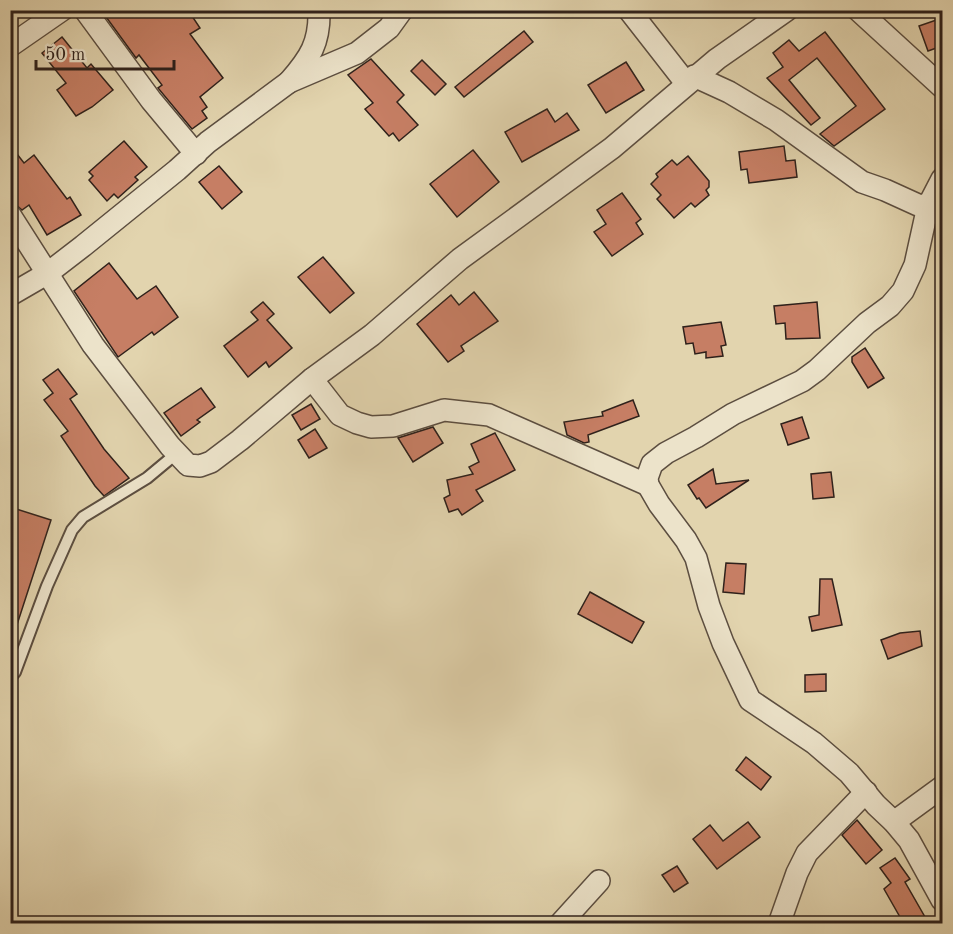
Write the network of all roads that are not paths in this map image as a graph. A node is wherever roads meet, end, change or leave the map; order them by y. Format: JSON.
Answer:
{"nodes":[{"id":1,"x":62,"y":10,"type":"edge"},
{"id":2,"x":85,"y":10,"type":"edge"},
{"id":3,"x":318,"y":10,"type":"edge"},
{"id":4,"x":402,"y":10,"type":"edge"},
{"id":5,"x":629,"y":10,"type":"edge"},
{"id":6,"x":787,"y":10,"type":"edge"},
{"id":7,"x":858,"y":10,"type":"edge"},
{"id":8,"x":10,"y":46,"type":"edge"},
{"id":9,"x":690,"y":80,"type":"junction"},
{"id":10,"x":289,"y":82,"type":"junction"},
{"id":11,"x":942,"y":87,"type":"edge"},
{"id":12,"x":196,"y":154,"type":"junction"},
{"id":13,"x":942,"y":179,"type":"edge"},
{"id":14,"x":928,"y":206,"type":"junction"},
{"id":15,"x":10,"y":215,"type":"edge"},
{"id":16,"x":48,"y":273,"type":"junction"},
{"id":17,"x":10,"y":295,"type":"edge"},
{"id":18,"x":312,"y":379,"type":"junction"},
{"id":19,"x":177,"y":453,"type":"junction"},
{"id":20,"x":648,"y":485,"type":"junction"},
{"id":21,"x":10,"y":678,"type":"edge"},
{"id":22,"x":942,"y":787,"type":"edge"},
{"id":23,"x":866,"y":792,"type":"junction"},
{"id":24,"x":894,"y":822,"type":"junction"},
{"id":25,"x":599,"y":881,"type":"dead end"},
{"id":26,"x":942,"y":900,"type":"edge"},
{"id":27,"x":560,"y":924,"type":"edge"},
{"id":28,"x":779,"y":924,"type":"edge"}],
"edges":[{"from":1,"to":8,"type":"street"},
{"from":2,"to":12,"type":"street"},
{"from":3,"to":10,"type":"street"},
{"from":4,"to":10,"type":"street"},
{"from":5,"to":9,"type":"street"},
{"from":6,"to":9,"type":"street"},
{"from":7,"to":11,"type":"street"},
{"from":9,"to":14,"type":"street"},
{"from":9,"to":18,"type":"street"},
{"from":10,"to":12,"type":"street"},
{"from":12,"to":16,"type":"street"},
{"from":13,"to":14,"type":"street"},
{"from":14,"to":20,"type":"street"},
{"from":15,"to":16,"type":"street"},
{"from":16,"to":17,"type":"street"},
{"from":16,"to":19,"type":"street"},
{"from":18,"to":19,"type":"street"},
{"from":18,"to":20,"type":"street"},
{"from":19,"to":21,"type":"lane"},
{"from":20,"to":23,"type":"street"},
{"from":22,"to":24,"type":"street"},
{"from":23,"to":24,"type":"street"},
{"from":23,"to":28,"type":"street"},
{"from":24,"to":26,"type":"street"},
{"from":25,"to":27,"type":"street"}]}
